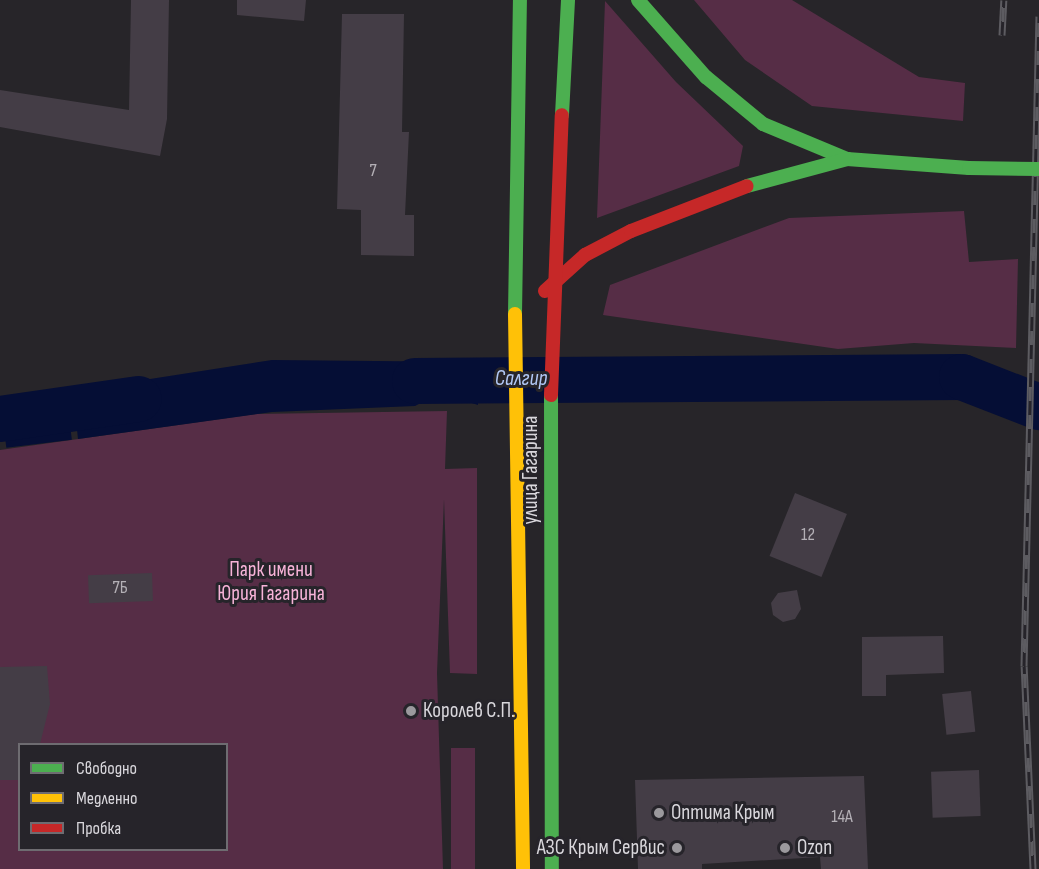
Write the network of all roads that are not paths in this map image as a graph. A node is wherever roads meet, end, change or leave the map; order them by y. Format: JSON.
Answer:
{"nodes":[{"id":1,"x":520,"y":0,"type":"edge"},
{"id":2,"x":568,"y":0,"type":"edge"},
{"id":3,"x":638,"y":0,"type":"edge"},
{"id":4,"x":847,"y":159,"type":"junction"},
{"id":5,"x":1039,"y":169,"type":"edge"},
{"id":6,"x":554,"y":280,"type":"junction"},
{"id":7,"x":519,"y":330,"type":"junction"},
{"id":8,"x":523,"y":869,"type":"edge"},
{"id":9,"x":552,"y":869,"type":"edge"}],
"edges":[{"from":1,"to":7,"type":"main road"},
{"from":2,"to":6,"type":"main road","name":"улица Гагарина"},
{"from":3,"to":4,"type":"main road"},
{"from":4,"to":5,"type":"main road","bridge":true},
{"from":4,"to":6,"type":"main road"},
{"from":6,"to":7,"type":"main road"},
{"from":6,"to":9,"type":"main road","name":"улица Гагарина"},
{"from":7,"to":8,"type":"main road","name":"улица Гагарина"}]}
